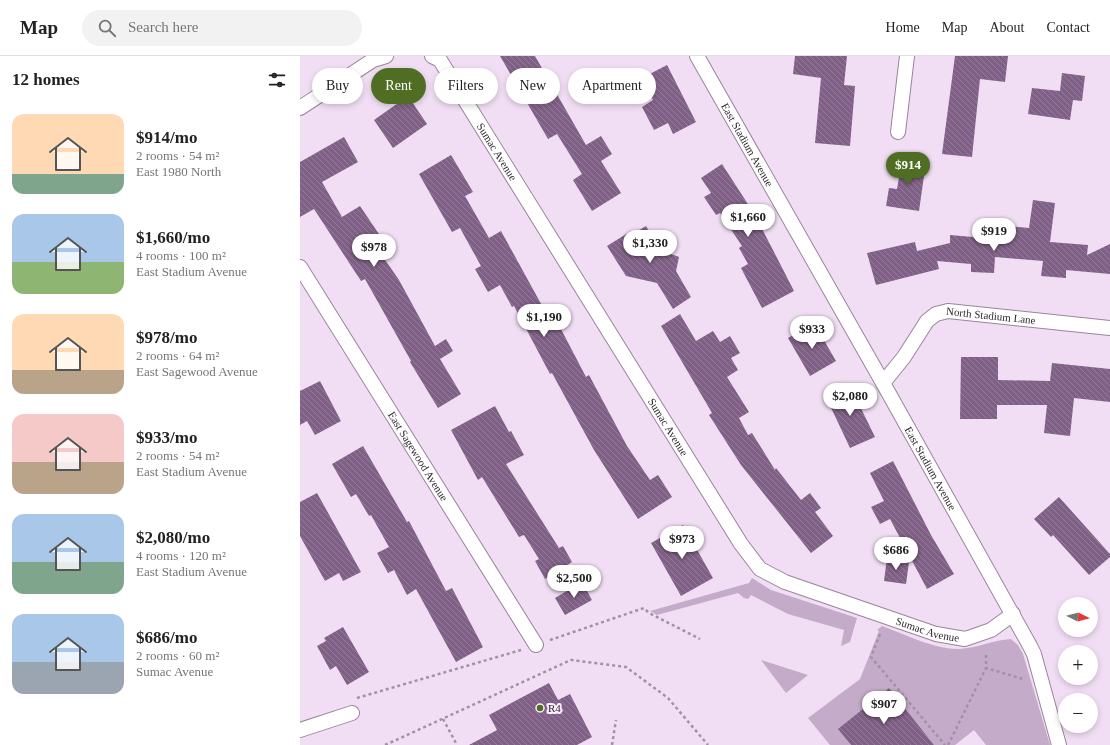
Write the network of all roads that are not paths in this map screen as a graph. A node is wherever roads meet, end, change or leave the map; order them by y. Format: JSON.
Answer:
{"nodes":[{"id":1,"x":432,"y":56,"type":"edge"},
{"id":2,"x":696,"y":56,"type":"edge"},
{"id":3,"x":907,"y":56,"type":"edge"},
{"id":4,"x":376,"y":57,"type":"edge"},
{"id":5,"x":300,"y":108,"type":"edge"},
{"id":6,"x":898,"y":132,"type":"dead end"},
{"id":7,"x":300,"y":267,"type":"edge"},
{"id":8,"x":1110,"y":328,"type":"edge"},
{"id":9,"x":883,"y":383,"type":"junction"},
{"id":10,"x":1013,"y":614,"type":"junction"},
{"id":11,"x":536,"y":645,"type":"dead end"},
{"id":12,"x":352,"y":713,"type":"dead end"},
{"id":13,"x":300,"y":730,"type":"edge"},
{"id":14,"x":1058,"y":745,"type":"edge"}],
"edges":[{"from":1,"to":10,"type":"street","name":"Sumac Avenue"},
{"from":2,"to":9,"type":"street","name":"East Stadium Avenue"},
{"from":3,"to":6,"type":"street"},
{"from":4,"to":5,"type":"street"},
{"from":7,"to":11,"type":"street","name":"East Sagewood Avenue"},
{"from":8,"to":9,"type":"street","name":"North Stadium Lane"},
{"from":9,"to":10,"type":"street","name":"East Stadium Avenue"},
{"from":10,"to":14,"type":"street","name":"East Stadium Avenue"},
{"from":12,"to":13,"type":"street"}]}
